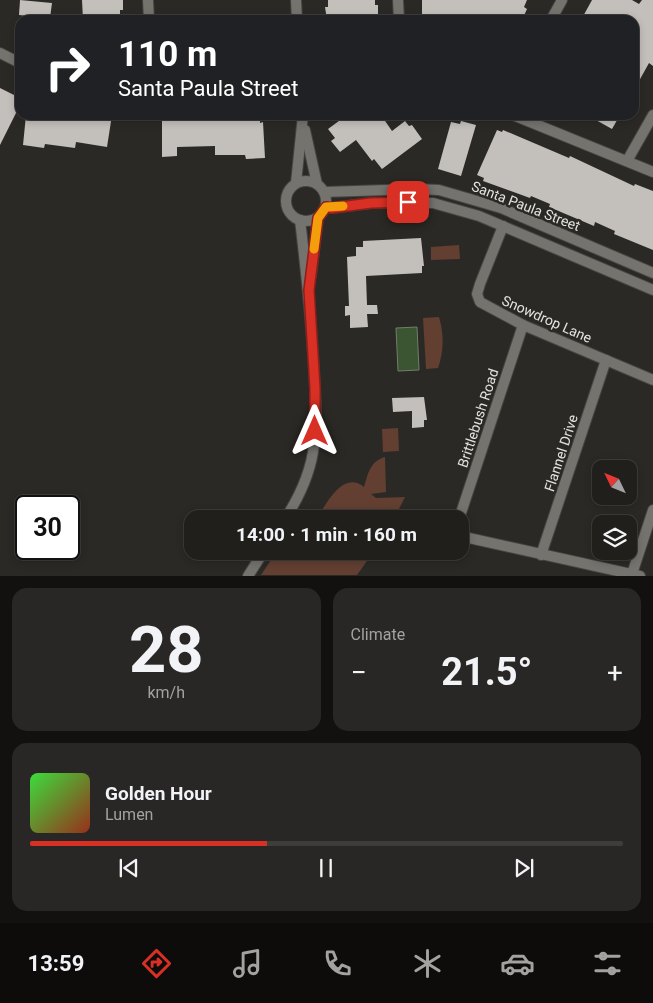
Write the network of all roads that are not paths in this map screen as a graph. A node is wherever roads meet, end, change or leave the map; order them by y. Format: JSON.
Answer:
{"nodes":[{"id":1,"x":148,"y":0,"type":"edge"},
{"id":2,"x":296,"y":0,"type":"edge"},
{"id":3,"x":398,"y":0,"type":"edge"},
{"id":4,"x":562,"y":0,"type":"edge"},
{"id":5,"x":148,"y":15,"type":"edge"},
{"id":6,"x":297,"y":15,"type":"edge"},
{"id":7,"x":399,"y":15,"type":"edge"},
{"id":8,"x":554,"y":15,"type":"edge"},
{"id":9,"x":0,"y":53,"type":"edge"},
{"id":10,"x":15,"y":60,"type":"edge"},
{"id":11,"x":653,"y":115,"type":"edge"},
{"id":12,"x":303,"y":120,"type":"edge"},
{"id":13,"x":304,"y":120,"type":"edge"},
{"id":14,"x":524,"y":120,"type":"edge"},
{"id":15,"x":627,"y":161,"type":"junction"},
{"id":16,"x":653,"y":172,"type":"edge"},
{"id":17,"x":296,"y":184,"type":"junction"},
{"id":18,"x":317,"y":184,"type":"junction"},
{"id":19,"x":324,"y":192,"type":"junction"},
{"id":20,"x":326,"y":207,"type":"junction"},
{"id":21,"x":318,"y":218,"type":"junction"},
{"id":22,"x":300,"y":220,"type":"junction"},
{"id":23,"x":503,"y":226,"type":"junction"},
{"id":24,"x":653,"y":273,"type":"edge"},
{"id":25,"x":309,"y":290,"type":"junction"},
{"id":26,"x":653,"y":290,"type":"edge"},
{"id":27,"x":522,"y":325,"type":"junction"},
{"id":28,"x":606,"y":360,"type":"junction"},
{"id":29,"x":653,"y":380,"type":"edge"},
{"id":30,"x":291,"y":510,"type":"edge"},
{"id":31,"x":462,"y":510,"type":"edge"},
{"id":32,"x":653,"y":510,"type":"edge"},
{"id":33,"x":469,"y":538,"type":"edge"},
{"id":34,"x":542,"y":554,"type":"junction"},
{"id":35,"x":258,"y":560,"type":"edge"},
{"id":36,"x":636,"y":575,"type":"edge"},
{"id":37,"x":248,"y":576,"type":"edge"}],
"edges":[{"from":1,"to":5,"type":"street"},
{"from":2,"to":6,"type":"street"},
{"from":3,"to":7,"type":"street"},
{"from":4,"to":8,"type":"street"},
{"from":9,"to":10,"type":"street"},
{"from":11,"to":15,"type":"street"},
{"from":12,"to":17,"type":"street"},
{"from":13,"to":18,"type":"street"},
{"from":14,"to":15,"type":"street"},
{"from":15,"to":16,"type":"street"},
{"from":17,"to":18,"type":"street"},
{"from":17,"to":22,"type":"street"},
{"from":18,"to":19,"type":"street"},
{"from":19,"to":20,"type":"street"},
{"from":19,"to":24,"type":"street","name":"Santa Paula Street"},
{"from":20,"to":21,"type":"street"},
{"from":20,"to":23,"type":"street","name":"Santa Paula Street"},
{"from":21,"to":22,"type":"street"},
{"from":21,"to":25,"type":"street"},
{"from":22,"to":25,"type":"street"},
{"from":23,"to":26,"type":"street","name":"Santa Paula Street"},
{"from":23,"to":27,"type":"street","name":"Snowdrop Lane"},
{"from":25,"to":30,"type":"street"},
{"from":27,"to":28,"type":"street","name":"Snowdrop Lane"},
{"from":27,"to":31,"type":"street","name":"Brittlebush Road"},
{"from":28,"to":29,"type":"street","name":"Snowdrop Lane"},
{"from":28,"to":34,"type":"street","name":"Flannel Drive"},
{"from":32,"to":36,"type":"street"},
{"from":33,"to":34,"type":"street"},
{"from":34,"to":36,"type":"street"},
{"from":35,"to":37,"type":"street"}]}
